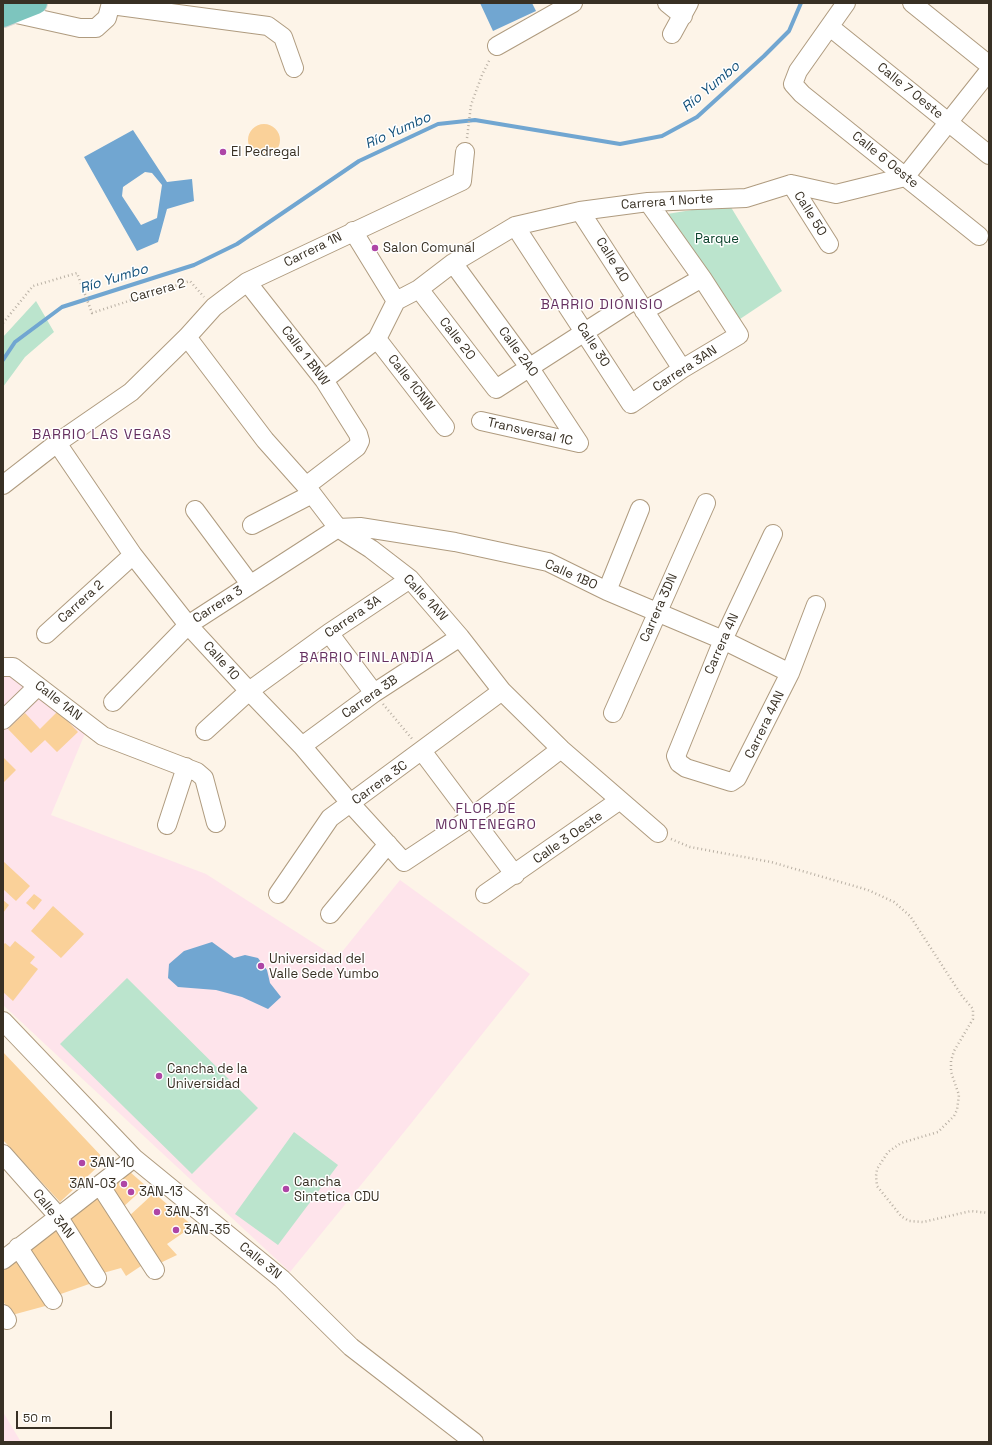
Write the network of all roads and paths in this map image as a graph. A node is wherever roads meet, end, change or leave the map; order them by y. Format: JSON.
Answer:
{"nodes":[{"id":1,"x":36,"y":3,"type":"edge"},
{"id":2,"x":573,"y":3,"type":"edge"},
{"id":3,"x":667,"y":3,"type":"edge"},
{"id":4,"x":846,"y":3,"type":"edge"},
{"id":5,"x":912,"y":3,"type":"edge"},
{"id":6,"x":111,"y":4,"type":"edge"},
{"id":7,"x":686,"y":10,"type":"edge"},
{"id":8,"x":7,"y":14,"type":"edge"},
{"id":9,"x":830,"y":27,"type":"junction"},
{"id":10,"x":672,"y":34,"type":"dead end"},
{"id":11,"x":497,"y":46,"type":"joint"},
{"id":12,"x":989,"y":65,"type":"edge"},
{"id":13,"x":294,"y":68,"type":"dead end"},
{"id":14,"x":989,"y":71,"type":"edge"},
{"id":15,"x":948,"y":122,"type":"junction"},
{"id":16,"x":465,"y":152,"type":"joint"},
{"id":17,"x":989,"y":155,"type":"edge"},
{"id":18,"x":905,"y":177,"type":"junction"},
{"id":19,"x":791,"y":184,"type":"junction"},
{"id":20,"x":648,"y":202,"type":"junction"},
{"id":21,"x":580,"y":211,"type":"junction"},
{"id":22,"x":515,"y":226,"type":"junction"},
{"id":23,"x":353,"y":231,"type":"junction"},
{"id":24,"x":979,"y":236,"type":"dead end"},
{"id":25,"x":829,"y":244,"type":"dead end"},
{"id":26,"x":453,"y":263,"type":"junction"},
{"id":27,"x":702,"y":278,"type":"junction"},
{"id":28,"x":247,"y":282,"type":"junction"},
{"id":29,"x":419,"y":289,"type":"junction"},
{"id":30,"x":396,"y":301,"type":"junction"},
{"id":31,"x":640,"y":305,"type":"junction"},
{"id":32,"x":214,"y":307,"type":"junction"},
{"id":33,"x":3,"y":323,"type":"edge"},
{"id":34,"x":584,"y":332,"type":"junction"},
{"id":35,"x":187,"y":337,"type":"junction"},
{"id":36,"x":377,"y":339,"type":"junction"},
{"id":37,"x":530,"y":367,"type":"junction"},
{"id":38,"x":682,"y":369,"type":"junction"},
{"id":39,"x":324,"y":380,"type":"junction"},
{"id":40,"x":631,"y":404,"type":"joint"},
{"id":41,"x":481,"y":421,"type":"dead end"},
{"id":42,"x":445,"y":427,"type":"dead end"},
{"id":43,"x":56,"y":443,"type":"junction"},
{"id":44,"x":579,"y":443,"type":"joint"},
{"id":45,"x":3,"y":485,"type":"edge"},
{"id":46,"x":309,"y":490,"type":"junction"},
{"id":47,"x":706,"y":503,"type":"dead end"},
{"id":48,"x":640,"y":509,"type":"dead end"},
{"id":49,"x":195,"y":510,"type":"dead end"},
{"id":50,"x":252,"y":525,"type":"dead end"},
{"id":51,"x":338,"y":528,"type":"junction"},
{"id":52,"x":773,"y":534,"type":"dead end"},
{"id":53,"x":133,"y":555,"type":"junction"},
{"id":54,"x":410,"y":579,"type":"junction"},
{"id":55,"x":250,"y":584,"type":"junction"},
{"id":56,"x":607,"y":591,"type":"junction"},
{"id":57,"x":816,"y":605,"type":"dead end"},
{"id":58,"x":656,"y":612,"type":"junction"},
{"id":59,"x":188,"y":625,"type":"junction"},
{"id":60,"x":328,"y":633,"type":"junction"},
{"id":61,"x":46,"y":634,"type":"dead end"},
{"id":62,"x":460,"y":637,"type":"junction"},
{"id":63,"x":723,"y":640,"type":"junction"},
{"id":64,"x":8,"y":667,"type":"edge"},
{"id":65,"x":790,"y":673,"type":"junction"},
{"id":66,"x":38,"y":686,"type":"junction"},
{"id":67,"x":249,"y":691,"type":"junction"},
{"id":68,"x":502,"y":691,"type":"junction"},
{"id":69,"x":374,"y":693,"type":"junction"},
{"id":70,"x":113,"y":702,"type":"dead end"},
{"id":71,"x":613,"y":713,"type":"dead end"},
{"id":72,"x":3,"y":720,"type":"edge"},
{"id":73,"x":204,"y":731,"type":"dead end"},
{"id":74,"x":302,"y":746,"type":"junction"},
{"id":75,"x":561,"y":749,"type":"junction"},
{"id":76,"x":422,"y":751,"type":"junction"},
{"id":77,"x":676,"y":756,"type":"joint"},
{"id":78,"x":186,"y":768,"type":"junction"},
{"id":79,"x":620,"y":800,"type":"junction"},
{"id":80,"x":351,"y":804,"type":"junction"},
{"id":81,"x":472,"y":817,"type":"junction"},
{"id":82,"x":216,"y":823,"type":"dead end"},
{"id":83,"x":167,"y":825,"type":"dead end"},
{"id":84,"x":658,"y":833,"type":"joint"},
{"id":85,"x":388,"y":844,"type":"junction"},
{"id":86,"x":515,"y":875,"type":"junction"},
{"id":87,"x":278,"y":894,"type":"dead end"},
{"id":88,"x":485,"y":894,"type":"dead end"},
{"id":89,"x":330,"y":914,"type":"dead end"},
{"id":90,"x":3,"y":1021,"type":"edge"},
{"id":91,"x":3,"y":1154,"type":"edge"},
{"id":92,"x":134,"y":1158,"type":"junction"},
{"id":93,"x":100,"y":1186,"type":"junction"},
{"id":94,"x":989,"y":1213,"type":"edge"},
{"id":95,"x":58,"y":1216,"type":"junction"},
{"id":96,"x":18,"y":1247,"type":"junction"},
{"id":97,"x":3,"y":1260,"type":"edge"},
{"id":98,"x":155,"y":1270,"type":"dead end"},
{"id":99,"x":97,"y":1278,"type":"dead end"},
{"id":100,"x":53,"y":1300,"type":"dead end"},
{"id":101,"x":466,"y":1439,"type":"edge"}],
"edges":[{"from":1,"to":8,"type":"main road"},
{"from":2,"to":11,"type":"street"},
{"from":3,"to":7,"type":"street"},
{"from":4,"to":9,"type":"street"},
{"from":5,"to":12,"type":"street"},
{"from":6,"to":8,"type":"street"},
{"from":6,"to":13,"type":"street"},
{"from":7,"to":10,"type":"street"},
{"from":9,"to":15,"type":"street","name":"Calle 7 Oeste"},
{"from":9,"to":18,"type":"street","name":"Calle 6 Oeste"},
{"from":11,"to":16,"type":"path"},
{"from":14,"to":15,"type":"street"},
{"from":15,"to":17,"type":"street","name":"Calle 7 Oeste"},
{"from":15,"to":18,"type":"street"},
{"from":16,"to":23,"type":"street","name":"Carrera 1N"},
{"from":18,"to":19,"type":"street","name":"Carrera 1 Norte"},
{"from":18,"to":24,"type":"street","name":"Calle 6 Oeste"},
{"from":19,"to":20,"type":"street","name":"Carrera 1 Norte"},
{"from":19,"to":25,"type":"street","name":"Calle 5O"},
{"from":20,"to":21,"type":"street","name":"Carrera 1 Norte"},
{"from":20,"to":27,"type":"street"},
{"from":21,"to":22,"type":"street","name":"Carrera 1 Norte"},
{"from":21,"to":31,"type":"street","name":"Calle 4O"},
{"from":22,"to":26,"type":"street","name":"Carrera 1 Norte"},
{"from":22,"to":34,"type":"street","name":"Calle 3O"},
{"from":23,"to":28,"type":"street","name":"Carrera 1N"},
{"from":23,"to":30,"type":"street"},
{"from":26,"to":29,"type":"street","name":"Carrera 1 Norte"},
{"from":26,"to":37,"type":"street","name":"Calle 2AO"},
{"from":27,"to":31,"type":"street"},
{"from":27,"to":38,"type":"street","name":"Carrera 3AN"},
{"from":28,"to":32,"type":"street","name":"Carrera 1N"},
{"from":28,"to":39,"type":"street","name":"Calle 1 BNW"},
{"from":29,"to":30,"type":"street","name":"Carrera 1 Norte"},
{"from":29,"to":37,"type":"street","name":"Calle 2O"},
{"from":30,"to":36,"type":"street"},
{"from":31,"to":34,"type":"street"},
{"from":31,"to":38,"type":"street","name":"Calle 4O"},
{"from":32,"to":33,"type":"path","name":"Carrera 2"},
{"from":32,"to":35,"type":"street","name":"Carrera 1N"},
{"from":34,"to":37,"type":"street"},
{"from":34,"to":40,"type":"street","name":"Calle 3O"},
{"from":35,"to":43,"type":"street","name":"Carrera 1N"},
{"from":35,"to":46,"type":"street","name":"Calle 1AW"},
{"from":36,"to":39,"type":"street"},
{"from":36,"to":42,"type":"street","name":"Calle 1CNW"},
{"from":37,"to":44,"type":"street","name":"Calle 2AO"},
{"from":38,"to":40,"type":"street","name":"Carrera 3AN"},
{"from":39,"to":46,"type":"street","name":"Calle 1 BNW"},
{"from":41,"to":44,"type":"street","name":"Transversal 1C"},
{"from":43,"to":45,"type":"street","name":"Carrera 1N"},
{"from":43,"to":53,"type":"street","name":"Calle 10"},
{"from":46,"to":50,"type":"street"},
{"from":46,"to":51,"type":"street","name":"Calle 1AW"},
{"from":47,"to":58,"type":"street","name":"Carrera 3DN"},
{"from":48,"to":56,"type":"street"},
{"from":49,"to":55,"type":"street"},
{"from":51,"to":54,"type":"street","name":"Calle 1AW"},
{"from":51,"to":55,"type":"street","name":"Carrera 3"},
{"from":51,"to":56,"type":"street","name":"Calle 1BO"},
{"from":52,"to":63,"type":"street","name":"Carrera 4N"},
{"from":53,"to":59,"type":"street","name":"Calle 10"},
{"from":53,"to":61,"type":"street","name":"Carrera 2"},
{"from":54,"to":60,"type":"street","name":"Carrera 3A"},
{"from":54,"to":62,"type":"street","name":"Calle 1AW"},
{"from":55,"to":59,"type":"street","name":"Carrera 3"},
{"from":56,"to":58,"type":"street","name":"Calle 1BO"},
{"from":57,"to":65,"type":"street","name":"Carrera 4AN"},
{"from":58,"to":63,"type":"street","name":"Calle 1BO"},
{"from":58,"to":71,"type":"street","name":"Carrera 3DN"},
{"from":59,"to":67,"type":"street","name":"Calle 10"},
{"from":59,"to":70,"type":"street","name":"Carrera 3"},
{"from":60,"to":67,"type":"street","name":"Carrera 3A"},
{"from":60,"to":69,"type":"street"},
{"from":62,"to":68,"type":"street","name":"Calle 1AW"},
{"from":62,"to":69,"type":"street","name":"Carrera 3B"},
{"from":63,"to":65,"type":"street","name":"Calle 1BO"},
{"from":63,"to":77,"type":"street","name":"Carrera 4N"},
{"from":64,"to":66,"type":"street","name":"Calle 1AN"},
{"from":65,"to":77,"type":"street","name":"Carrera 4AN"},
{"from":66,"to":72,"type":"street"},
{"from":66,"to":78,"type":"street","name":"Calle 1AN"},
{"from":67,"to":73,"type":"street","name":"Carrera 3A"},
{"from":67,"to":74,"type":"street","name":"Calle 10"},
{"from":68,"to":75,"type":"street","name":"Calle 1AW"},
{"from":68,"to":76,"type":"street","name":"Carrera 3C"},
{"from":69,"to":74,"type":"street","name":"Carrera 3B"},
{"from":69,"to":76,"type":"path"},
{"from":74,"to":80,"type":"street","name":"Calle 10"},
{"from":75,"to":79,"type":"street","name":"Calle 1AW"},
{"from":75,"to":81,"type":"street"},
{"from":76,"to":80,"type":"street","name":"Carrera 3C"},
{"from":76,"to":81,"type":"street"},
{"from":78,"to":82,"type":"street","name":"Calle 1AN"},
{"from":78,"to":83,"type":"street"},
{"from":79,"to":84,"type":"street","name":"Calle 1AW"},
{"from":79,"to":86,"type":"street","name":"Calle 3 Oeste"},
{"from":80,"to":85,"type":"street","name":"Calle 10"},
{"from":80,"to":87,"type":"street","name":"Carrera 3C"},
{"from":81,"to":85,"type":"street","name":"Calle 10"},
{"from":81,"to":86,"type":"street"},
{"from":84,"to":94,"type":"path"},
{"from":85,"to":89,"type":"street"},
{"from":86,"to":88,"type":"street"},
{"from":90,"to":92,"type":"street","name":"Calle 3N"},
{"from":91,"to":95,"type":"street","name":"Calle 3AN"},
{"from":92,"to":93,"type":"street"},
{"from":92,"to":101,"type":"street","name":"Calle 3N"},
{"from":93,"to":95,"type":"street"},
{"from":93,"to":98,"type":"street"},
{"from":95,"to":96,"type":"street"},
{"from":95,"to":99,"type":"street","name":"Calle 3AN"},
{"from":96,"to":97,"type":"street"},
{"from":96,"to":100,"type":"street"}]}
